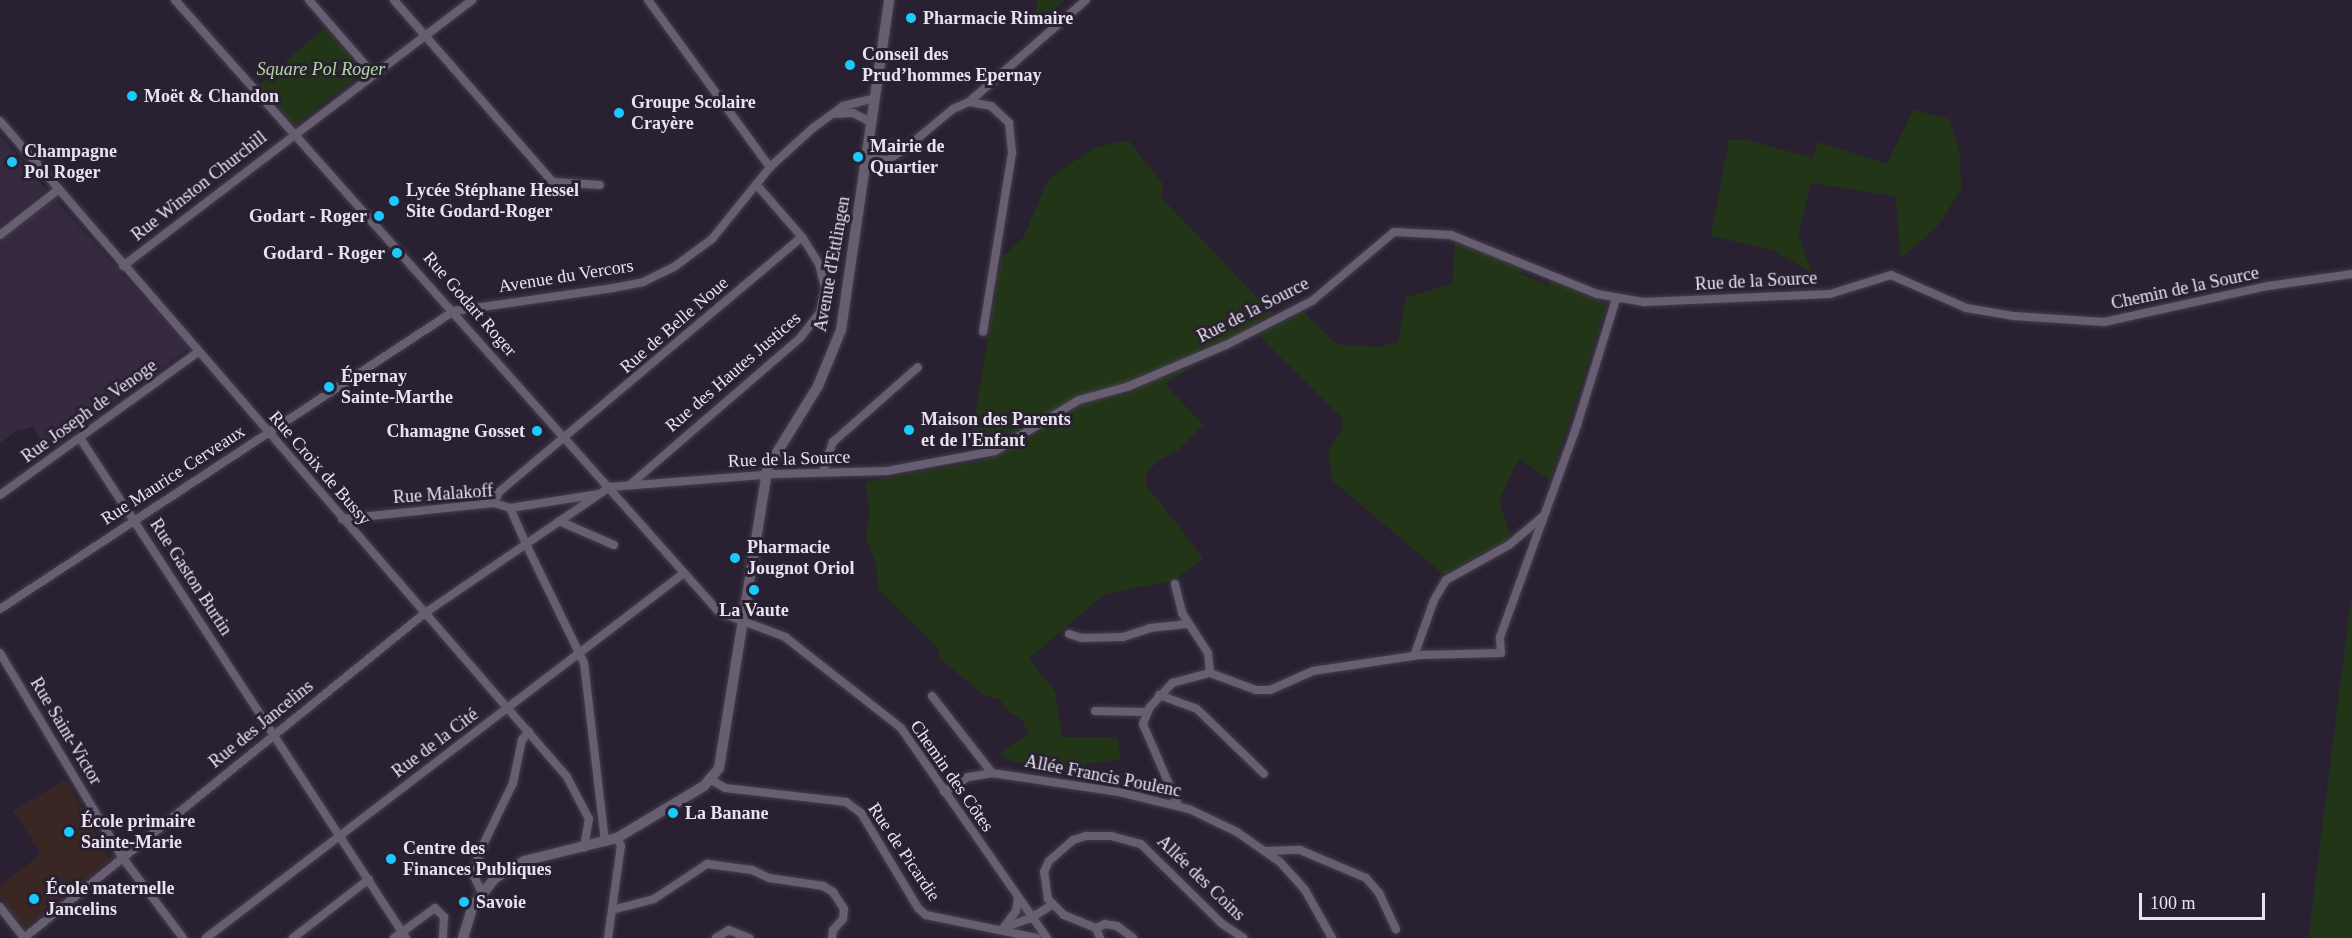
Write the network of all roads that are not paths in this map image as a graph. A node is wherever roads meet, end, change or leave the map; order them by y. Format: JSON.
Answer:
{"nodes":[{"id":1,"x":175,"y":0,"type":"edge"},
{"id":2,"x":309,"y":0,"type":"edge"},
{"id":3,"x":394,"y":0,"type":"edge"},
{"id":4,"x":472,"y":0,"type":"edge"},
{"id":5,"x":648,"y":0,"type":"edge"},
{"id":6,"x":889,"y":0,"type":"edge"},
{"id":7,"x":1086,"y":0,"type":"edge"},
{"id":8,"x":424,"y":35,"type":"junction"},
{"id":9,"x":373,"y":74,"type":"junction"},
{"id":10,"x":875,"y":98,"type":"junction"},
{"id":11,"x":969,"y":102,"type":"junction"},
{"id":12,"x":833,"y":114,"type":"junction"},
{"id":13,"x":0,"y":121,"type":"edge"},
{"id":14,"x":871,"y":122,"type":"junction"},
{"id":15,"x":296,"y":133,"type":"junction"},
{"id":16,"x":869,"y":142,"type":"junction"},
{"id":17,"x":906,"y":148,"type":"junction"},
{"id":18,"x":866,"y":158,"type":"junction"},
{"id":19,"x":770,"y":167,"type":"junction"},
{"id":20,"x":756,"y":184,"type":"junction"},
{"id":21,"x":600,"y":185,"type":"dead end"},
{"id":22,"x":59,"y":189,"type":"junction"},
{"id":23,"x":0,"y":235,"type":"edge"},
{"id":24,"x":802,"y":237,"type":"junction"},
{"id":25,"x":123,"y":266,"type":"junction"},
{"id":26,"x":2352,"y":274,"type":"edge"},
{"id":27,"x":1898,"y":276,"type":"joint"},
{"id":28,"x":1616,"y":299,"type":"junction"},
{"id":29,"x":454,"y":311,"type":"junction"},
{"id":30,"x":983,"y":332,"type":"dead end"},
{"id":31,"x":197,"y":353,"type":"junction"},
{"id":32,"x":918,"y":367,"type":"dead end"},
{"id":33,"x":268,"y":433,"type":"junction"},
{"id":34,"x":80,"y":438,"type":"junction"},
{"id":35,"x":566,"y":438,"type":"junction"},
{"id":36,"x":824,"y":472,"type":"junction"},
{"id":37,"x":766,"y":474,"type":"junction"},
{"id":38,"x":631,"y":484,"type":"junction"},
{"id":39,"x":610,"y":487,"type":"junction"},
{"id":40,"x":598,"y":494,"type":"junction"},
{"id":41,"x":0,"y":495,"type":"edge"},
{"id":42,"x":494,"y":503,"type":"junction"},
{"id":43,"x":510,"y":508,"type":"junction"},
{"id":44,"x":1543,"y":516,"type":"junction"},
{"id":45,"x":134,"y":519,"type":"junction"},
{"id":46,"x":342,"y":519,"type":"junction"},
{"id":47,"x":559,"y":521,"type":"junction"},
{"id":48,"x":526,"y":544,"type":"junction"},
{"id":49,"x":614,"y":545,"type":"dead end"},
{"id":50,"x":684,"y":573,"type":"junction"},
{"id":51,"x":1175,"y":584,"type":"dead end"},
{"id":52,"x":0,"y":609,"type":"edge"},
{"id":53,"x":425,"y":613,"type":"junction"},
{"id":54,"x":745,"y":621,"type":"junction"},
{"id":55,"x":1187,"y":624,"type":"junction"},
{"id":56,"x":1069,"y":634,"type":"dead end"},
{"id":57,"x":0,"y":654,"type":"edge"},
{"id":58,"x":580,"y":654,"type":"junction"},
{"id":59,"x":1414,"y":656,"type":"junction"},
{"id":60,"x":1210,"y":673,"type":"junction"},
{"id":61,"x":1159,"y":695,"type":"junction"},
{"id":62,"x":932,"y":696,"type":"dead end"},
{"id":63,"x":508,"y":708,"type":"junction"},
{"id":64,"x":1095,"y":711,"type":"dead end"},
{"id":65,"x":1146,"y":712,"type":"junction"},
{"id":66,"x":529,"y":731,"type":"junction"},
{"id":67,"x":274,"y":735,"type":"junction"},
{"id":68,"x":992,"y":773,"type":"junction"},
{"id":69,"x":1264,"y":774,"type":"dead end"},
{"id":70,"x":711,"y":779,"type":"junction"},
{"id":71,"x":944,"y":792,"type":"junction"},
{"id":72,"x":1178,"y":805,"type":"junction"},
{"id":73,"x":340,"y":835,"type":"junction"},
{"id":74,"x":617,"y":838,"type":"junction"},
{"id":75,"x":605,"y":842,"type":"junction"},
{"id":76,"x":584,"y":848,"type":"junction"},
{"id":77,"x":1266,"y":851,"type":"junction"},
{"id":78,"x":122,"y":857,"type":"junction"},
{"id":79,"x":369,"y":879,"type":"junction"},
{"id":80,"x":481,"y":891,"type":"junction"},
{"id":81,"x":1018,"y":899,"type":"junction"},
{"id":82,"x":1052,"y":905,"type":"junction"},
{"id":83,"x":0,"y":907,"type":"edge"},
{"id":84,"x":612,"y":910,"type":"junction"},
{"id":85,"x":1033,"y":920,"type":"junction"},
{"id":86,"x":1005,"y":927,"type":"junction"},
{"id":87,"x":1096,"y":928,"type":"junction"},
{"id":88,"x":1396,"y":929,"type":"dead end"},
{"id":89,"x":992,"y":930,"type":"junction"},
{"id":90,"x":405,"y":934,"type":"edge"},
{"id":91,"x":1025,"y":936,"type":"junction"},
{"id":92,"x":24,"y":938,"type":"edge"},
{"id":93,"x":183,"y":938,"type":"edge"},
{"id":94,"x":206,"y":938,"type":"edge"},
{"id":95,"x":293,"y":938,"type":"edge"},
{"id":96,"x":394,"y":938,"type":"edge"},
{"id":97,"x":442,"y":938,"type":"edge"},
{"id":98,"x":463,"y":938,"type":"edge"},
{"id":99,"x":608,"y":938,"type":"edge"},
{"id":100,"x":716,"y":938,"type":"edge"},
{"id":101,"x":749,"y":938,"type":"edge"},
{"id":102,"x":832,"y":938,"type":"edge"},
{"id":103,"x":1037,"y":938,"type":"edge"},
{"id":104,"x":1047,"y":938,"type":"edge"},
{"id":105,"x":1100,"y":938,"type":"edge"},
{"id":106,"x":1133,"y":938,"type":"edge"},
{"id":107,"x":1243,"y":938,"type":"edge"},
{"id":108,"x":1332,"y":938,"type":"edge"}],
"edges":[{"from":1,"to":15,"type":"street","name":"Rue Godart Roger"},
{"from":2,"to":9,"type":"street"},
{"from":3,"to":8,"type":"street"},
{"from":4,"to":8,"type":"street","name":"Rue Winston Churchill"},
{"from":5,"to":19,"type":"street"},
{"from":6,"to":10,"type":"street","name":"Avenue d'Ettlingen"},
{"from":7,"to":11,"type":"street"},
{"from":8,"to":9,"type":"street","name":"Rue Winston Churchill"},
{"from":8,"to":21,"type":"street"},
{"from":9,"to":15,"type":"street","name":"Rue Winston Churchill"},
{"from":10,"to":12,"type":"street","name":"Avenue du Vercors"},
{"from":10,"to":14,"type":"street","name":"Avenue d'Ettlingen"},
{"from":11,"to":17,"type":"street"},
{"from":11,"to":30,"type":"street"},
{"from":12,"to":14,"type":"street"},
{"from":12,"to":19,"type":"street","name":"Avenue du Vercors"},
{"from":13,"to":22,"type":"street","name":"Rue Croix de Bussy"},
{"from":14,"to":16,"type":"street","name":"Avenue d'Ettlingen"},
{"from":15,"to":25,"type":"street","name":"Rue Winston Churchill"},
{"from":15,"to":29,"type":"street","name":"Rue Godart Roger"},
{"from":16,"to":17,"type":"street"},
{"from":16,"to":18,"type":"street","name":"Avenue d'Ettlingen"},
{"from":17,"to":18,"type":"street"},
{"from":18,"to":37,"type":"street","name":"Avenue d'Ettlingen"},
{"from":19,"to":20,"type":"street","name":"Avenue du Vercors"},
{"from":20,"to":24,"type":"street","name":"Rue des Hautes Justices"},
{"from":20,"to":29,"type":"street","name":"Avenue du Vercors"},
{"from":22,"to":23,"type":"street"},
{"from":22,"to":25,"type":"street","name":"Rue Croix de Bussy"},
{"from":24,"to":35,"type":"street","name":"Rue de Belle Noue"},
{"from":24,"to":38,"type":"street","name":"Rue des Hautes Justices"},
{"from":25,"to":31,"type":"street","name":"Rue Croix de Bussy"},
{"from":26,"to":27,"type":"street","name":"Chemin de la Source"},
{"from":27,"to":28,"type":"street","name":"Rue de la Source"},
{"from":28,"to":36,"type":"street","name":"Rue de la Source"},
{"from":28,"to":44,"type":"street"},
{"from":29,"to":33,"type":"street","name":"Rue Maurice Cerveaux"},
{"from":29,"to":35,"type":"street","name":"Rue Godart Roger"},
{"from":31,"to":33,"type":"street","name":"Rue Croix de Bussy"},
{"from":31,"to":34,"type":"street","name":"Rue Joseph de Venoge"},
{"from":32,"to":36,"type":"street"},
{"from":33,"to":45,"type":"street","name":"Rue Maurice Cerveaux"},
{"from":33,"to":46,"type":"street","name":"Rue Croix de Bussy"},
{"from":34,"to":41,"type":"street","name":"Rue Joseph de Venoge"},
{"from":34,"to":45,"type":"street","name":"Rue Gaston Burtin"},
{"from":35,"to":39,"type":"street","name":"Rue Godart Roger"},
{"from":35,"to":42,"type":"street","name":"Rue de Belle Noue"},
{"from":36,"to":37,"type":"street","name":"Rue de la Source"},
{"from":37,"to":38,"type":"street","name":"Rue de la Source"},
{"from":37,"to":54,"type":"street","name":"Avenue d'Ettlingen"},
{"from":38,"to":39,"type":"street","name":"Rue de la Source"},
{"from":39,"to":40,"type":"street","name":"Rue des Jancelins"},
{"from":39,"to":50,"type":"street","name":"Rue Godart Roger"},
{"from":40,"to":43,"type":"street"},
{"from":40,"to":47,"type":"street","name":"Rue des Jancelins"},
{"from":42,"to":43,"type":"street","name":"Rue Malakoff"},
{"from":42,"to":46,"type":"street","name":"Rue Malakoff"},
{"from":43,"to":48,"type":"street"},
{"from":44,"to":59,"type":"street"},
{"from":44,"to":59,"type":"street"},
{"from":45,"to":52,"type":"street","name":"Rue Maurice Cerveaux"},
{"from":45,"to":67,"type":"street","name":"Rue Gaston Burtin"},
{"from":46,"to":53,"type":"street","name":"Rue Croix de Bussy"},
{"from":47,"to":48,"type":"street","name":"Rue des Jancelins"},
{"from":47,"to":49,"type":"street"},
{"from":48,"to":53,"type":"street","name":"Rue des Jancelins"},
{"from":48,"to":58,"type":"street"},
{"from":50,"to":54,"type":"street","name":"Rue Godart Roger"},
{"from":50,"to":58,"type":"street","name":"Rue de la Cité"},
{"from":51,"to":55,"type":"street"},
{"from":53,"to":63,"type":"street","name":"Rue Croix de Bussy"},
{"from":53,"to":67,"type":"street","name":"Rue des Jancelins"},
{"from":54,"to":70,"type":"street","name":"Avenue d'Ettlingen"},
{"from":54,"to":71,"type":"street","name":"Chemin des Côtes"},
{"from":55,"to":56,"type":"street"},
{"from":55,"to":60,"type":"street"},
{"from":57,"to":78,"type":"street","name":"Rue Saint-Victor"},
{"from":58,"to":63,"type":"street","name":"Rue de la Cité"},
{"from":58,"to":75,"type":"street"},
{"from":59,"to":60,"type":"street"},
{"from":60,"to":61,"type":"street"},
{"from":61,"to":65,"type":"street"},
{"from":61,"to":69,"type":"street"},
{"from":62,"to":68,"type":"street"},
{"from":63,"to":66,"type":"street","name":"Rue Croix de Bussy"},
{"from":63,"to":73,"type":"street","name":"Rue de la Cité"},
{"from":64,"to":65,"type":"street"},
{"from":65,"to":72,"type":"street"},
{"from":66,"to":76,"type":"street","name":"Rue Croix de Bussy"},
{"from":66,"to":80,"type":"street"},
{"from":67,"to":73,"type":"street","name":"Rue Gaston Burtin"},
{"from":67,"to":78,"type":"street","name":"Rue des Jancelins"},
{"from":68,"to":71,"type":"street","name":"Allée Francis Poulenc"},
{"from":68,"to":72,"type":"street","name":"Allée Francis Poulenc"},
{"from":70,"to":74,"type":"street"},
{"from":70,"to":89,"type":"street","name":"Rue de Picardie"},
{"from":71,"to":81,"type":"street","name":"Chemin des Côtes"},
{"from":72,"to":77,"type":"street","name":"Allée Francis Poulenc"},
{"from":73,"to":79,"type":"street","name":"Rue Gaston Burtin"},
{"from":73,"to":94,"type":"street","name":"Rue de la Cité"},
{"from":74,"to":75,"type":"street"},
{"from":74,"to":84,"type":"street"},
{"from":75,"to":76,"type":"street"},
{"from":76,"to":80,"type":"street"},
{"from":77,"to":88,"type":"street"},
{"from":77,"to":108,"type":"street","name":"Allée Francis Poulenc"},
{"from":78,"to":92,"type":"street","name":"Rue des Jancelins"},
{"from":78,"to":93,"type":"street","name":"Rue Saint-Victor"},
{"from":79,"to":90,"type":"street","name":"Rue Gaston Burtin"},
{"from":79,"to":95,"type":"street"},
{"from":80,"to":98,"type":"street"},
{"from":81,"to":85,"type":"street","name":"Chemin des Côtes"},
{"from":81,"to":86,"type":"street"},
{"from":82,"to":85,"type":"street"},
{"from":82,"to":87,"type":"street"},
{"from":82,"to":107,"type":"street","name":"Allée des Coins"},
{"from":83,"to":92,"type":"street"},
{"from":84,"to":99,"type":"street"},
{"from":84,"to":102,"type":"street"},
{"from":85,"to":86,"type":"street"},
{"from":85,"to":91,"type":"street"},
{"from":85,"to":104,"type":"street","name":"Chemin des Côtes"},
{"from":86,"to":89,"type":"street"},
{"from":87,"to":105,"type":"street"},
{"from":87,"to":106,"type":"street"},
{"from":89,"to":91,"type":"street","name":"Rue de Picardie"},
{"from":90,"to":96,"type":"street"},
{"from":90,"to":97,"type":"street"},
{"from":91,"to":103,"type":"street","name":"Rue de Picardie"},
{"from":100,"to":101,"type":"street"}]}
